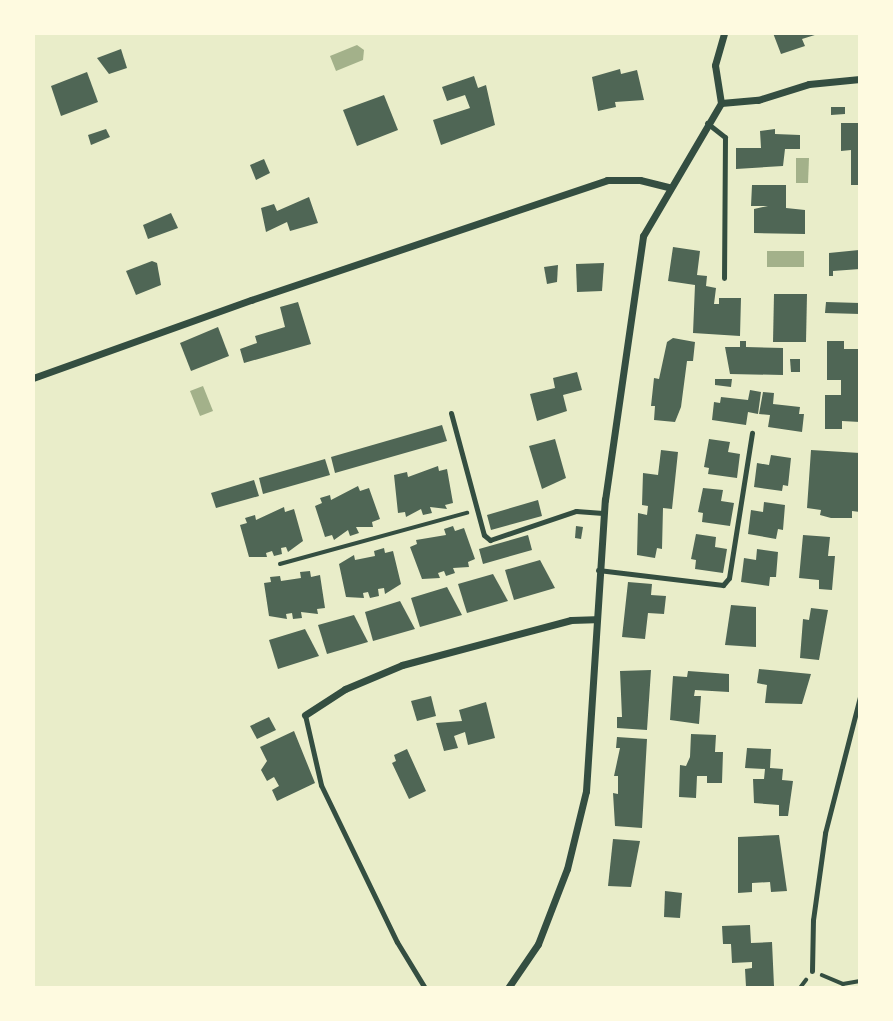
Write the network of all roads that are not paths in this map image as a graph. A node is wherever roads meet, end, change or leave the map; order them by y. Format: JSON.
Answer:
{"nodes":[{"id":1,"x":724,"y":33,"type":"edge"},
{"id":2,"x":860,"y":79,"type":"edge"},
{"id":3,"x":721,"y":103,"type":"junction"},
{"id":4,"x":707,"y":123,"type":"junction"},
{"id":5,"x":668,"y":187,"type":"junction"},
{"id":6,"x":724,"y":278,"type":"dead end"},
{"id":7,"x":33,"y":379,"type":"edge"},
{"id":8,"x":451,"y":413,"type":"dead end"},
{"id":9,"x":752,"y":433,"type":"dead end"},
{"id":10,"x":603,"y":513,"type":"junction"},
{"id":11,"x":598,"y":570,"type":"junction"},
{"id":12,"x":594,"y":619,"type":"junction"},
{"id":13,"x":860,"y":697,"type":"edge"},
{"id":14,"x":305,"y":715,"type":"joint"},
{"id":15,"x":812,"y":971,"type":"road end"},
{"id":16,"x":425,"y":988,"type":"edge"},
{"id":17,"x":509,"y":988,"type":"edge"}],
"edges":[{"from":1,"to":3,"type":"street"},
{"from":2,"to":3,"type":"street"},
{"from":3,"to":4,"type":"street"},
{"from":4,"to":5,"type":"street"},
{"from":4,"to":6,"type":"lane"},
{"from":5,"to":7,"type":"street"},
{"from":5,"to":10,"type":"street"},
{"from":8,"to":10,"type":"lane"},
{"from":9,"to":11,"type":"lane"},
{"from":10,"to":11,"type":"street"},
{"from":11,"to":12,"type":"street"},
{"from":12,"to":14,"type":"street"},
{"from":12,"to":17,"type":"street"},
{"from":13,"to":15,"type":"lane"},
{"from":14,"to":16,"type":"lane"}]}
